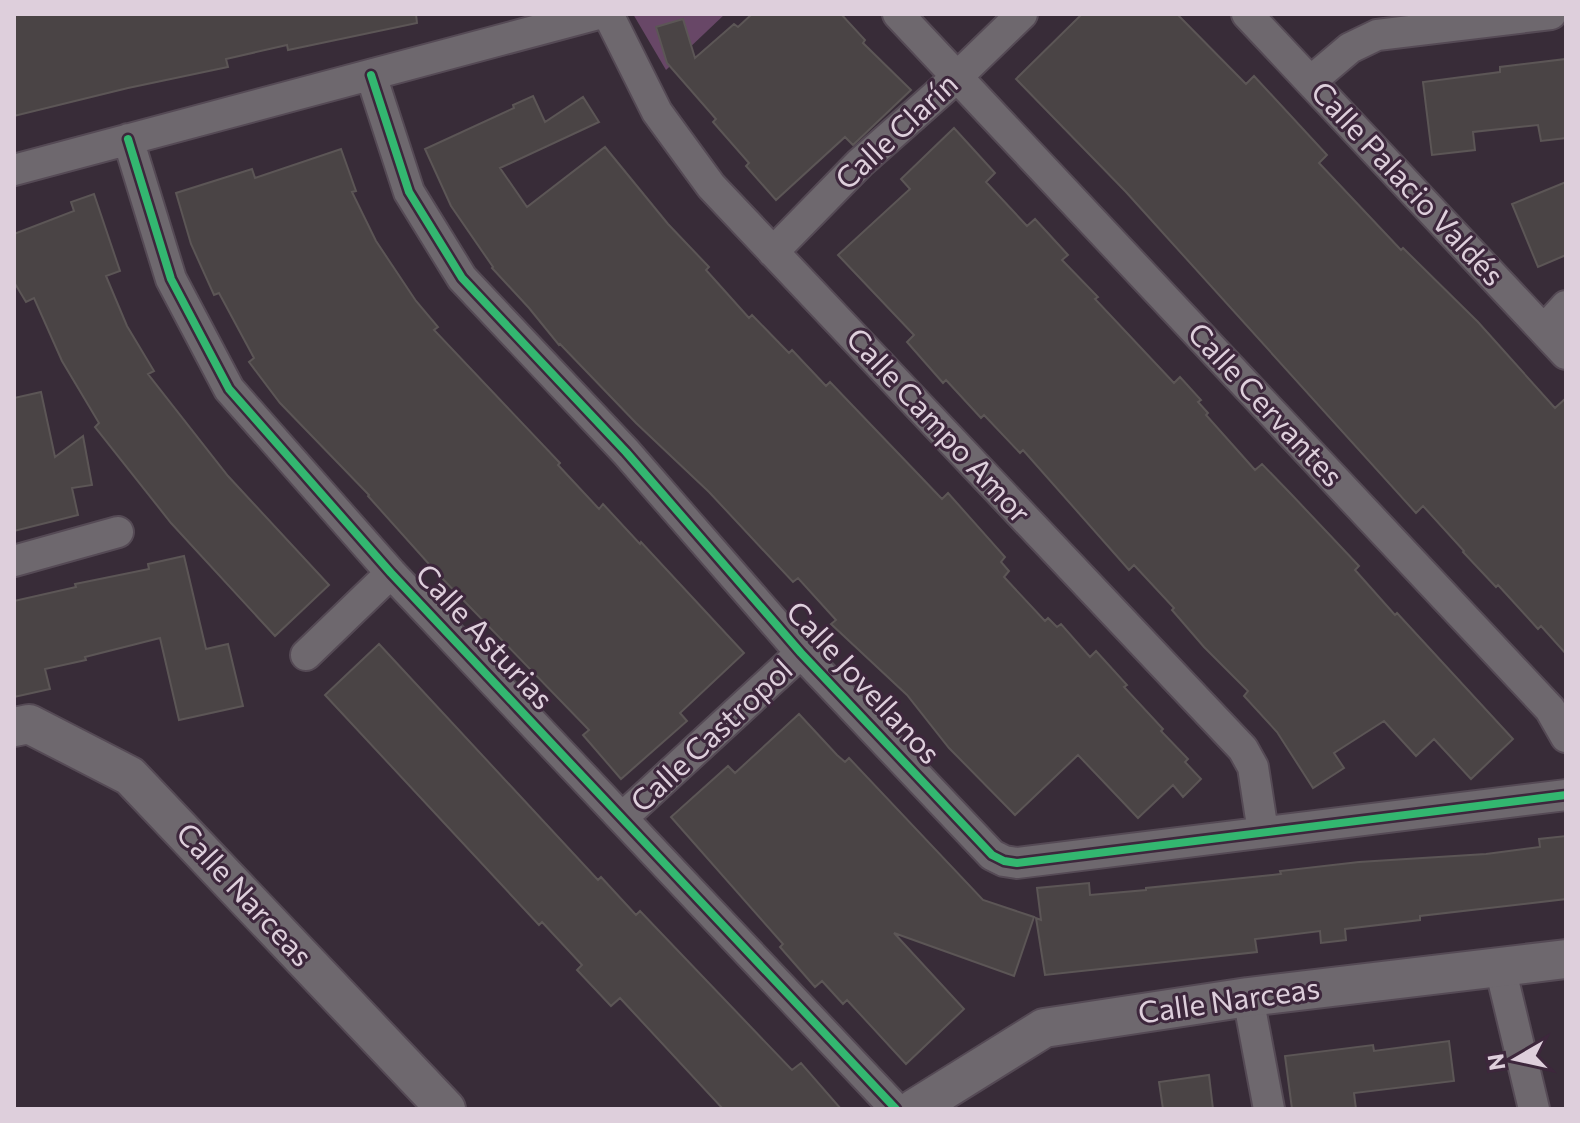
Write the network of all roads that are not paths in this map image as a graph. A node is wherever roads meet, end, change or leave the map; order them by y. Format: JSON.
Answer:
{"nodes":[{"id":1,"x":598,"y":14,"type":"edge"},
{"id":2,"x":608,"y":14,"type":"edge"},
{"id":3,"x":898,"y":14,"type":"edge"},
{"id":4,"x":1022,"y":14,"type":"edge"},
{"id":5,"x":1247,"y":14,"type":"edge"},
{"id":6,"x":1551,"y":14,"type":"edge"},
{"id":7,"x":371,"y":75,"type":"junction"},
{"id":8,"x":957,"y":77,"type":"junction"},
{"id":9,"x":1311,"y":81,"type":"junction"},
{"id":10,"x":128,"y":139,"type":"junction"},
{"id":11,"x":14,"y":170,"type":"edge"},
{"id":12,"x":773,"y":252,"type":"junction"},
{"id":13,"x":1566,"y":306,"type":"edge"},
{"id":14,"x":1544,"y":330,"type":"junction"},
{"id":15,"x":1566,"y":354,"type":"edge"},
{"id":16,"x":118,"y":532,"type":"dead end"},
{"id":17,"x":14,"y":561,"type":"edge"},
{"id":18,"x":391,"y":573,"type":"junction"},
{"id":19,"x":801,"y":653,"type":"junction"},
{"id":20,"x":306,"y":655,"type":"dead end"},
{"id":21,"x":14,"y":727,"type":"edge"},
{"id":22,"x":1566,"y":737,"type":"edge"},
{"id":23,"x":1566,"y":795,"type":"edge"},
{"id":24,"x":622,"y":818,"type":"junction"},
{"id":25,"x":1263,"y":832,"type":"junction"},
{"id":26,"x":1566,"y":959,"type":"edge"},
{"id":27,"x":1500,"y":967,"type":"junction"},
{"id":28,"x":1248,"y":997,"type":"junction"},
{"id":29,"x":446,"y":1109,"type":"edge"},
{"id":30,"x":896,"y":1109,"type":"edge"},
{"id":31,"x":914,"y":1109,"type":"edge"},
{"id":32,"x":1269,"y":1109,"type":"edge"},
{"id":33,"x":1534,"y":1109,"type":"edge"}],
"edges":[{"from":1,"to":7,"type":"street"},
{"from":2,"to":12,"type":"street","name":"Calle Campo Amor"},
{"from":3,"to":8,"type":"street","name":"Calle Cervantes"},
{"from":4,"to":8,"type":"street","name":"Calle Clarín"},
{"from":5,"to":9,"type":"street","name":"Calle Palacio Valdés"},
{"from":6,"to":9,"type":"street"},
{"from":7,"to":10,"type":"street"},
{"from":7,"to":19,"type":"street","name":"Calle Jovellanos"},
{"from":8,"to":12,"type":"street","name":"Calle Clarín"},
{"from":8,"to":22,"type":"street","name":"Calle Cervantes"},
{"from":9,"to":14,"type":"street","name":"Calle Palacio Valdés"},
{"from":10,"to":11,"type":"street"},
{"from":10,"to":18,"type":"street","name":"Calle Asturias"},
{"from":12,"to":25,"type":"street","name":"Calle Campo Amor"},
{"from":13,"to":14,"type":"street"},
{"from":14,"to":15,"type":"street","name":"Calle Palacio Valdés"},
{"from":16,"to":17,"type":"street"},
{"from":18,"to":20,"type":"street"},
{"from":18,"to":24,"type":"street","name":"Calle Asturias"},
{"from":19,"to":24,"type":"street","name":"Calle Castropol"},
{"from":19,"to":25,"type":"street","name":"Calle Jovellanos"},
{"from":21,"to":29,"type":"street","name":"Calle Narceas"},
{"from":23,"to":25,"type":"street","name":"Calle Jovellanos"},
{"from":24,"to":30,"type":"street","name":"Calle Asturias"},
{"from":26,"to":27,"type":"street","name":"Calle Narceas"},
{"from":27,"to":28,"type":"street","name":"Calle Narceas"},
{"from":27,"to":33,"type":"street"},
{"from":28,"to":31,"type":"street","name":"Calle Narceas"},
{"from":28,"to":32,"type":"street"}]}
